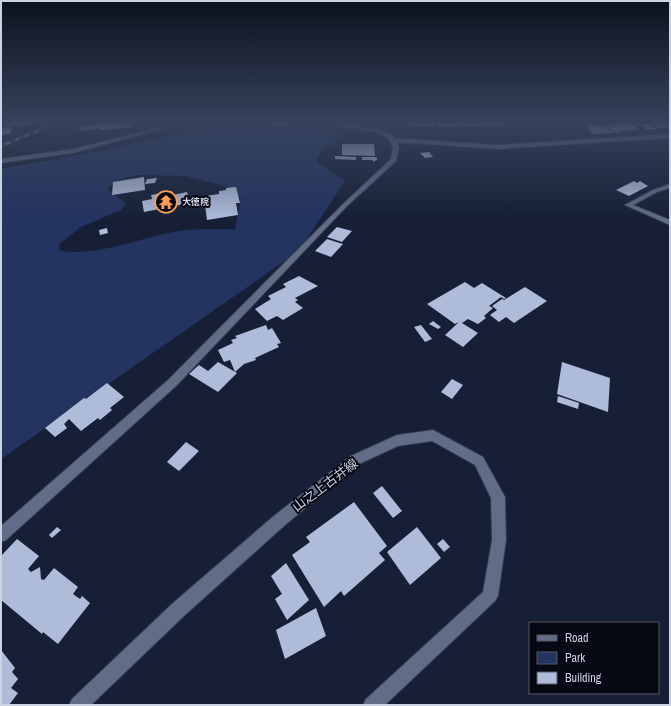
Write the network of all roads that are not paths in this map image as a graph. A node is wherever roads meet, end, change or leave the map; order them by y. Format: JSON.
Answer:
{"nodes":[{"id":1,"x":50,"y":154,"type":"edge"},
{"id":2,"x":395,"y":154,"type":"edge"},
{"id":3,"x":1,"y":161,"type":"edge"},
{"id":4,"x":670,"y":186,"type":"edge"},
{"id":5,"x":670,"y":223,"type":"edge"},
{"id":6,"x":1,"y":535,"type":"edge"},
{"id":7,"x":78,"y":705,"type":"edge"},
{"id":8,"x":372,"y":705,"type":"edge"}],
"edges":[{"from":1,"to":3,"type":"main road"},
{"from":2,"to":6,"type":"main road"},
{"from":4,"to":5,"type":"main road"},
{"from":7,"to":8,"type":"main road","name":"山之上古井線"}]}
